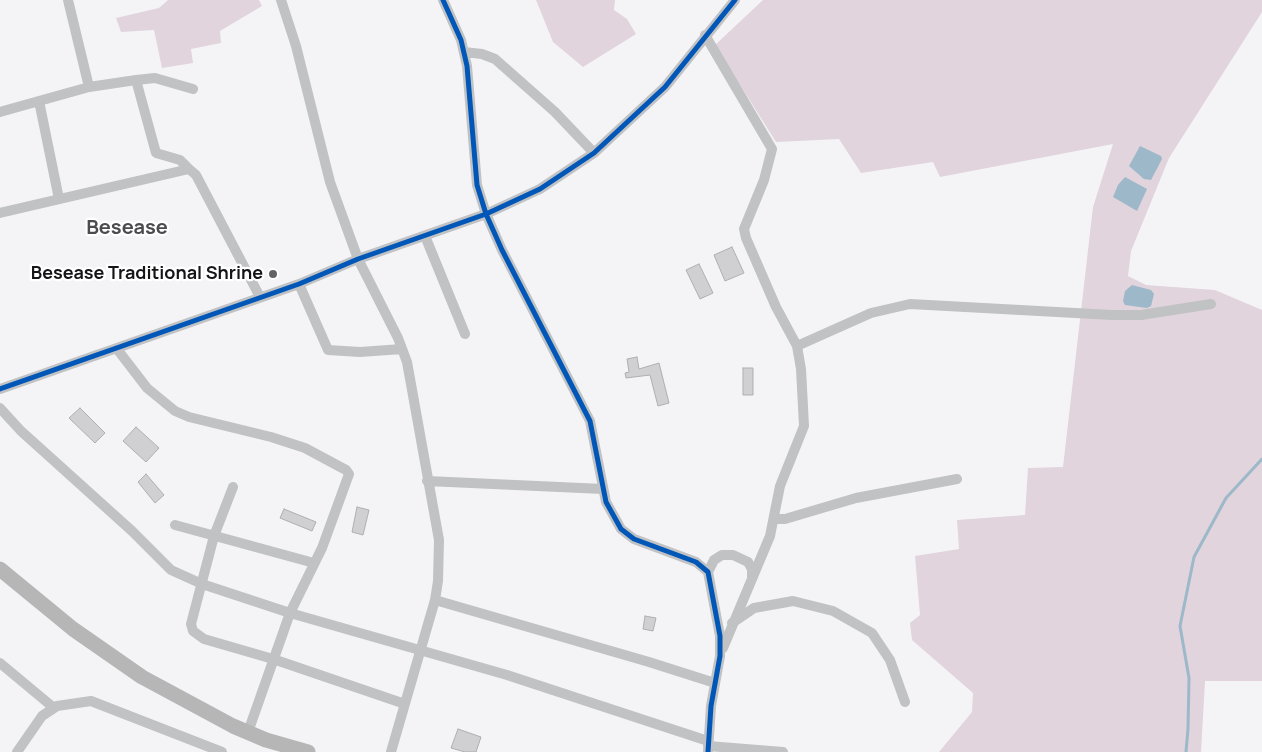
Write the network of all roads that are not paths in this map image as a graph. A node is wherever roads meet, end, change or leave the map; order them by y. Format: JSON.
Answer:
{"nodes":[{"id":1,"x":68,"y":0,"type":"edge"},
{"id":2,"x":281,"y":0,"type":"edge"},
{"id":3,"x":443,"y":0,"type":"edge"},
{"id":4,"x":735,"y":0,"type":"edge"},
{"id":5,"x":705,"y":35,"type":"junction"},
{"id":6,"x":464,"y":52,"type":"junction"},
{"id":7,"x":136,"y":80,"type":"junction"},
{"id":8,"x":89,"y":87,"type":"junction"},
{"id":9,"x":193,"y":89,"type":"dead end"},
{"id":10,"x":39,"y":101,"type":"junction"},
{"id":11,"x":0,"y":112,"type":"edge"},
{"id":12,"x":594,"y":153,"type":"junction"},
{"id":13,"x":189,"y":169,"type":"junction"},
{"id":14,"x":59,"y":199,"type":"junction"},
{"id":15,"x":0,"y":213,"type":"edge"},
{"id":16,"x":486,"y":214,"type":"junction"},
{"id":17,"x":425,"y":236,"type":"junction"},
{"id":18,"x":358,"y":259,"type":"junction"},
{"id":19,"x":300,"y":284,"type":"junction"},
{"id":20,"x":260,"y":297,"type":"junction"},
{"id":21,"x":1211,"y":304,"type":"dead end"},
{"id":22,"x":465,"y":334,"type":"dead end"},
{"id":23,"x":797,"y":346,"type":"junction"},
{"id":24,"x":402,"y":348,"type":"junction"},
{"id":25,"x":117,"y":349,"type":"junction"},
{"id":26,"x":0,"y":389,"type":"edge"},
{"id":27,"x":0,"y":408,"type":"edge"},
{"id":28,"x":957,"y":479,"type":"dead end"},
{"id":29,"x":427,"y":481,"type":"junction"},
{"id":30,"x":233,"y":487,"type":"dead end"},
{"id":31,"x":603,"y":489,"type":"junction"},
{"id":32,"x":775,"y":519,"type":"junction"},
{"id":33,"x":175,"y":524,"type":"dead end"},
{"id":34,"x":214,"y":536,"type":"junction"},
{"id":35,"x":314,"y":562,"type":"junction"},
{"id":36,"x":0,"y":569,"type":"edge"},
{"id":37,"x":708,"y":572,"type":"junction"},
{"id":38,"x":752,"y":579,"type":"junction"},
{"id":39,"x":202,"y":584,"type":"junction"},
{"id":40,"x":435,"y":600,"type":"junction"},
{"id":41,"x":290,"y":613,"type":"junction"},
{"id":42,"x":731,"y":623,"type":"junction"},
{"id":43,"x":422,"y":650,"type":"junction"},
{"id":44,"x":720,"y":656,"type":"junction"},
{"id":45,"x":273,"y":658,"type":"junction"},
{"id":46,"x":0,"y":663,"type":"edge"},
{"id":47,"x":715,"y":684,"type":"junction"},
{"id":48,"x":905,"y":702,"type":"dead end"},
{"id":49,"x":405,"y":704,"type":"junction"},
{"id":50,"x":54,"y":708,"type":"junction"},
{"id":51,"x":248,"y":732,"type":"junction"},
{"id":52,"x":266,"y":740,"type":"junction"},
{"id":53,"x":708,"y":746,"type":"edge"},
{"id":54,"x":17,"y":752,"type":"edge"},
{"id":55,"x":222,"y":752,"type":"edge"},
{"id":56,"x":283,"y":752,"type":"edge"},
{"id":57,"x":308,"y":752,"type":"edge"},
{"id":58,"x":390,"y":752,"type":"edge"},
{"id":59,"x":783,"y":752,"type":"edge"}],
"edges":[{"from":1,"to":8,"type":"street"},
{"from":2,"to":18,"type":"street"},
{"from":3,"to":6,"type":"street"},
{"from":4,"to":5,"type":"street"},
{"from":5,"to":12,"type":"street"},
{"from":5,"to":23,"type":"street"},
{"from":6,"to":12,"type":"street"},
{"from":6,"to":16,"type":"street"},
{"from":7,"to":8,"type":"street"},
{"from":7,"to":9,"type":"street"},
{"from":7,"to":13,"type":"street"},
{"from":8,"to":10,"type":"street"},
{"from":10,"to":11,"type":"street"},
{"from":10,"to":14,"type":"street"},
{"from":12,"to":16,"type":"street"},
{"from":13,"to":14,"type":"street"},
{"from":13,"to":20,"type":"street"},
{"from":14,"to":15,"type":"street"},
{"from":16,"to":17,"type":"street"},
{"from":16,"to":31,"type":"street"},
{"from":17,"to":18,"type":"street"},
{"from":17,"to":22,"type":"street"},
{"from":18,"to":19,"type":"street"},
{"from":18,"to":24,"type":"street"},
{"from":19,"to":20,"type":"street"},
{"from":19,"to":24,"type":"street"},
{"from":20,"to":25,"type":"street"},
{"from":21,"to":23,"type":"street"},
{"from":23,"to":32,"type":"street"},
{"from":24,"to":29,"type":"street"},
{"from":25,"to":26,"type":"street"},
{"from":25,"to":35,"type":"street"},
{"from":27,"to":39,"type":"street"},
{"from":28,"to":32,"type":"street"},
{"from":29,"to":31,"type":"street"},
{"from":29,"to":40,"type":"street"},
{"from":30,"to":34,"type":"street"},
{"from":31,"to":37,"type":"street"},
{"from":32,"to":38,"type":"street"},
{"from":33,"to":34,"type":"street"},
{"from":34,"to":35,"type":"street"},
{"from":34,"to":39,"type":"street"},
{"from":35,"to":41,"type":"street"},
{"from":36,"to":51,"type":"highway"},
{"from":37,"to":38,"type":"street"},
{"from":37,"to":44,"type":"street"},
{"from":38,"to":42,"type":"street"},
{"from":39,"to":41,"type":"street"},
{"from":39,"to":45,"type":"street"},
{"from":40,"to":43,"type":"street"},
{"from":40,"to":47,"type":"street"},
{"from":41,"to":43,"type":"street"},
{"from":41,"to":45,"type":"street"},
{"from":42,"to":44,"type":"street"},
{"from":42,"to":48,"type":"street"},
{"from":43,"to":49,"type":"street"},
{"from":43,"to":53,"type":"street"},
{"from":44,"to":47,"type":"street"},
{"from":45,"to":49,"type":"street"},
{"from":45,"to":51,"type":"street"},
{"from":46,"to":50,"type":"street"},
{"from":47,"to":53,"type":"street"},
{"from":49,"to":58,"type":"street"},
{"from":50,"to":54,"type":"street"},
{"from":50,"to":55,"type":"street"},
{"from":51,"to":52,"type":"highway"},
{"from":52,"to":56,"type":"highway"},
{"from":52,"to":57,"type":"highway"},
{"from":53,"to":59,"type":"street"}]}
